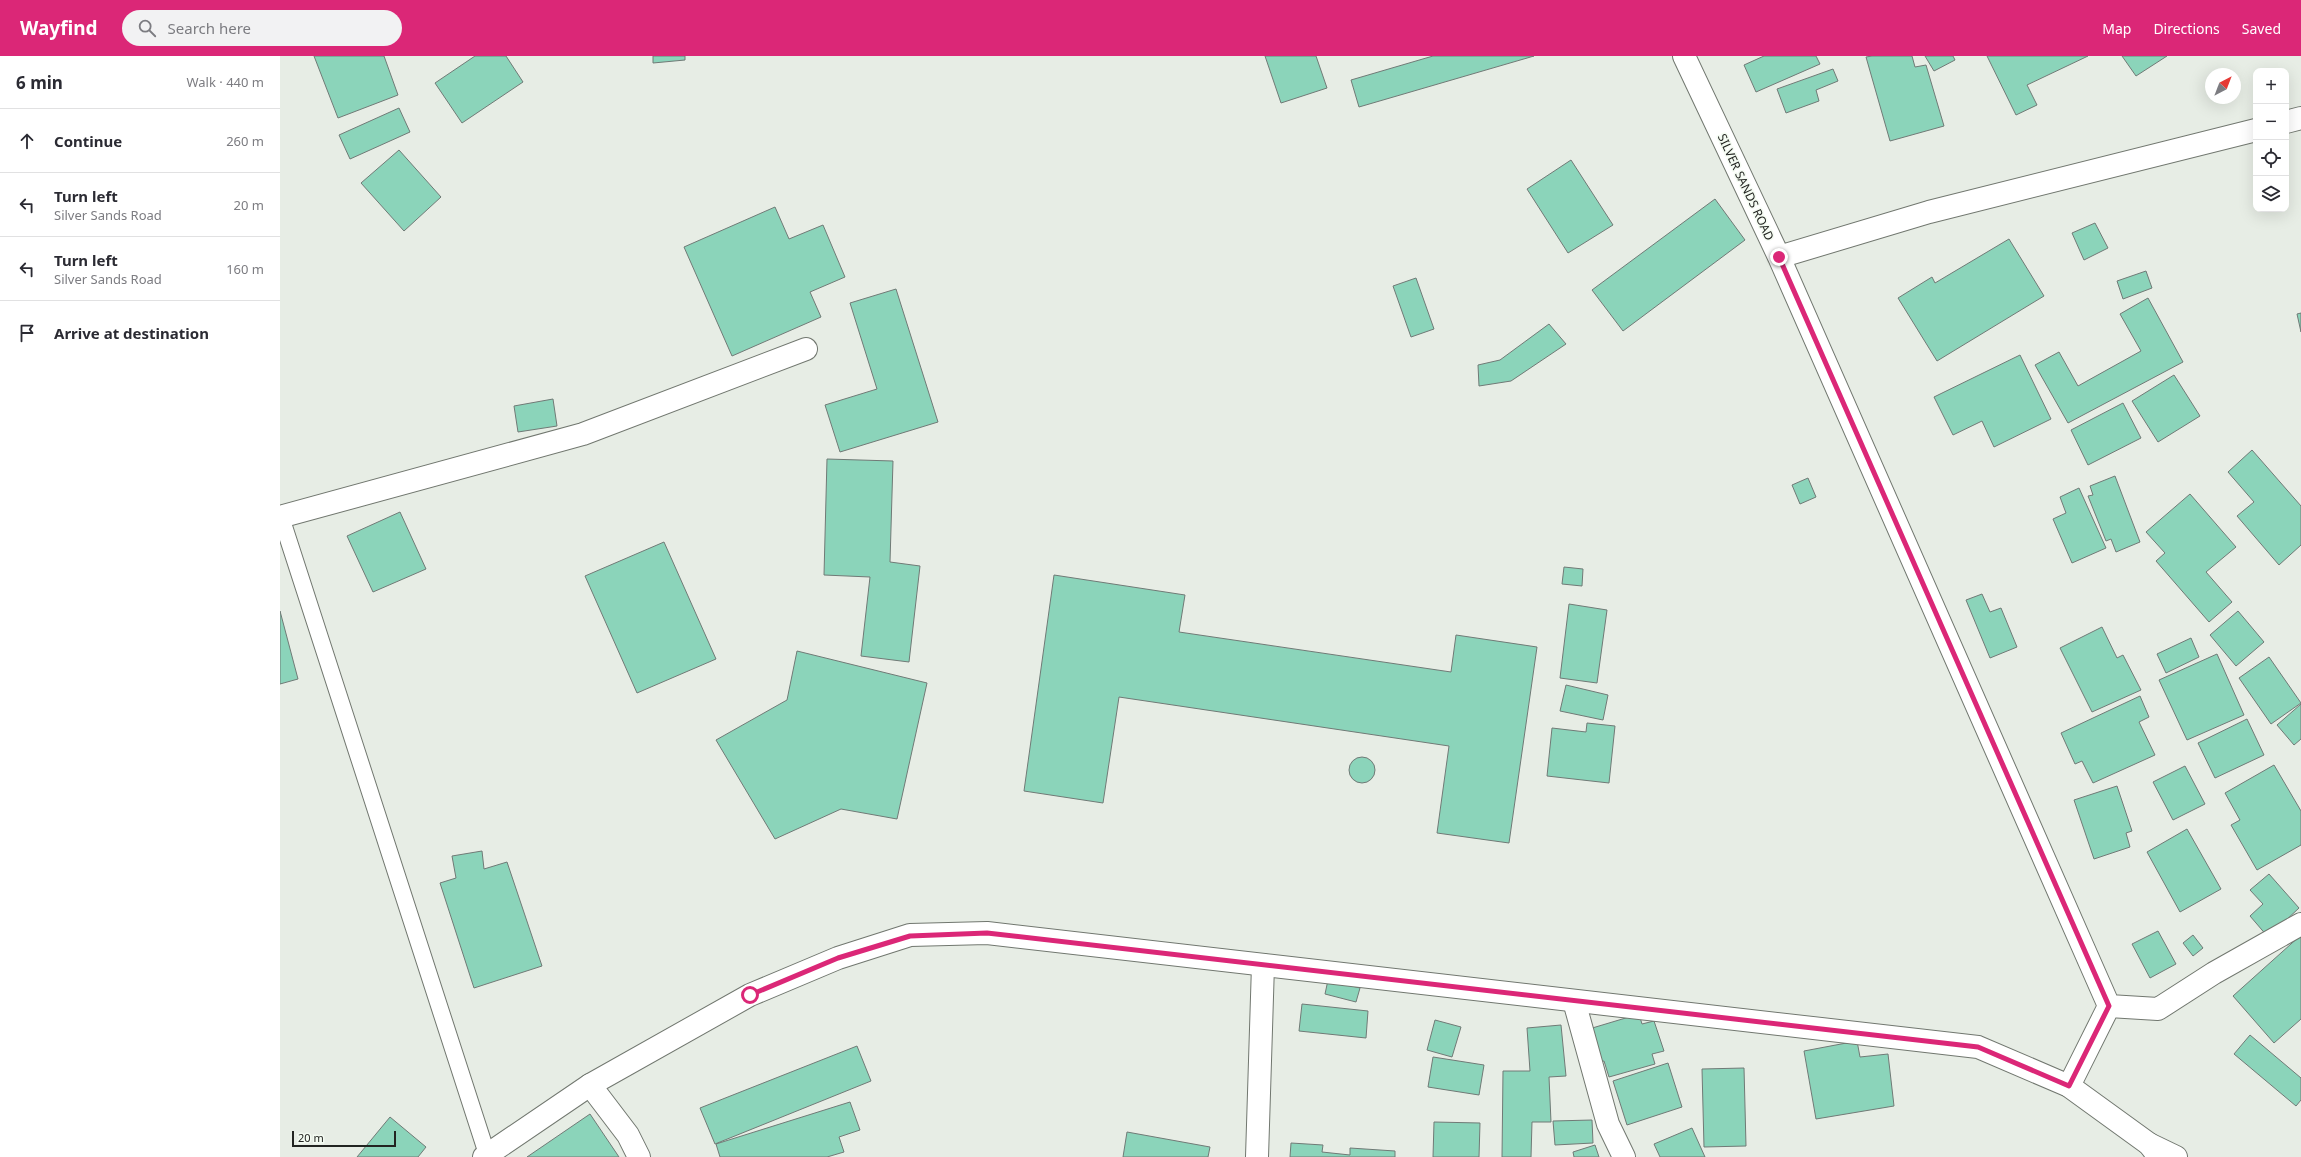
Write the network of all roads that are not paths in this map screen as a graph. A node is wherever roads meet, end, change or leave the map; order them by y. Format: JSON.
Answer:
{"nodes":[{"id":1,"x":1684,"y":56,"type":"edge"},
{"id":2,"x":2301,"y":118,"type":"edge"},
{"id":3,"x":2289,"y":121,"type":"edge"},
{"id":4,"x":2253,"y":131,"type":"edge"},
{"id":5,"x":1779,"y":257,"type":"junction"},
{"id":6,"x":806,"y":349,"type":"dead end"},
{"id":7,"x":281,"y":517,"type":"edge"},
{"id":8,"x":2301,"y":924,"type":"edge"},
{"id":9,"x":1263,"y":965,"type":"junction"},
{"id":10,"x":1574,"y":1001,"type":"junction"},
{"id":11,"x":2109,"y":1006,"type":"junction"},
{"id":12,"x":590,"y":1085,"type":"junction"},
{"id":13,"x":2069,"y":1086,"type":"junction"},
{"id":14,"x":2154,"y":1150,"type":"edge"},
{"id":15,"x":485,"y":1156,"type":"edge"},
{"id":16,"x":639,"y":1157,"type":"edge"},
{"id":17,"x":1257,"y":1157,"type":"edge"},
{"id":18,"x":1624,"y":1157,"type":"edge"},
{"id":19,"x":2176,"y":1157,"type":"edge"}],
"edges":[{"from":1,"to":5,"type":"street","name":"SILVER SANDS ROAD"},
{"from":2,"to":3,"type":"street"},
{"from":4,"to":5,"type":"street"},
{"from":5,"to":11,"type":"street","name":"SILVER SANDS ROAD"},
{"from":6,"to":7,"type":"street"},
{"from":7,"to":15,"type":"lane"},
{"from":8,"to":11,"type":"street"},
{"from":9,"to":10,"type":"street"},
{"from":9,"to":12,"type":"street"},
{"from":9,"to":17,"type":"street"},
{"from":10,"to":13,"type":"street"},
{"from":10,"to":18,"type":"street"},
{"from":11,"to":13,"type":"street"},
{"from":12,"to":15,"type":"street"},
{"from":12,"to":16,"type":"street"},
{"from":13,"to":14,"type":"street"},
{"from":14,"to":19,"type":"street"}]}
